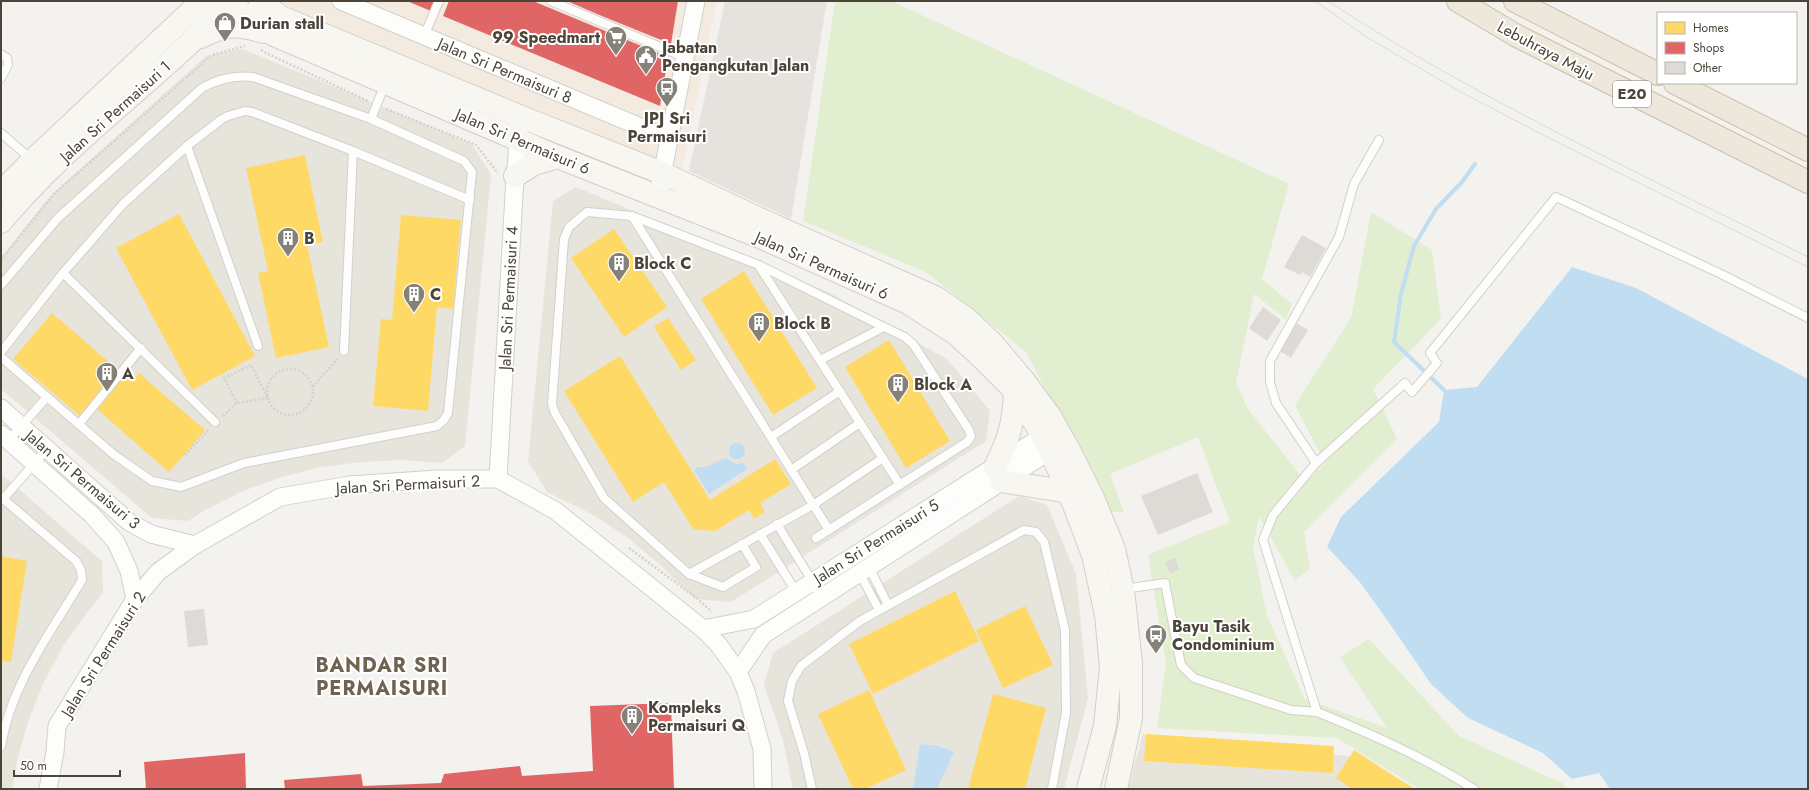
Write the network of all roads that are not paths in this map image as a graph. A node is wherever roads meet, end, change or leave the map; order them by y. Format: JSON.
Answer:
{"nodes":[{"id":1,"x":202,"y":1,"type":"edge"},
{"id":2,"x":260,"y":1,"type":"edge"},
{"id":3,"x":341,"y":1,"type":"edge"},
{"id":4,"x":439,"y":1,"type":"edge"},
{"id":5,"x":551,"y":1,"type":"edge"},
{"id":6,"x":696,"y":1,"type":"edge"},
{"id":7,"x":1458,"y":1,"type":"edge"},
{"id":8,"x":1515,"y":1,"type":"edge"},
{"id":9,"x":228,"y":2,"type":"edge"},
{"id":10,"x":183,"y":9,"type":"edge"},
{"id":11,"x":274,"y":35,"type":"junction"},
{"id":12,"x":424,"y":36,"type":"junction"},
{"id":13,"x":190,"y":42,"type":"junction"},
{"id":14,"x":1,"y":54,"type":"edge"},
{"id":15,"x":684,"y":57,"type":"junction"},
{"id":16,"x":1657,"y":73,"type":"edge"},
{"id":17,"x":1,"y":78,"type":"edge"},
{"id":18,"x":386,"y":82,"type":"junction"},
{"id":19,"x":1677,"y":84,"type":"edge"},
{"id":20,"x":520,"y":116,"type":"junction"},
{"id":21,"x":371,"y":118,"type":"junction"},
{"id":22,"x":1,"y":134,"type":"edge"},
{"id":23,"x":518,"y":139,"type":"junction"},
{"id":24,"x":669,"y":139,"type":"junction"},
{"id":25,"x":1379,"y":140,"type":"dead end"},
{"id":26,"x":187,"y":146,"type":"junction"},
{"id":27,"x":1808,"y":150,"type":"edge"},
{"id":28,"x":353,"y":151,"type":"junction"},
{"id":29,"x":558,"y":157,"type":"junction"},
{"id":30,"x":32,"y":160,"type":"junction"},
{"id":31,"x":662,"y":174,"type":"junction"},
{"id":32,"x":515,"y":176,"type":"junction"},
{"id":33,"x":1808,"y":182,"type":"edge"},
{"id":34,"x":1,"y":192,"type":"edge"},
{"id":35,"x":658,"y":196,"type":"junction"},
{"id":36,"x":470,"y":200,"type":"junction"},
{"id":37,"x":632,"y":216,"type":"junction"},
{"id":38,"x":1,"y":222,"type":"edge"},
{"id":39,"x":759,"y":266,"type":"junction"},
{"id":40,"x":63,"y":273,"type":"junction"},
{"id":41,"x":1,"y":285,"type":"edge"},
{"id":42,"x":1808,"y":318,"type":"edge"},
{"id":43,"x":884,"y":327,"type":"junction"},
{"id":44,"x":258,"y":346,"type":"dead end"},
{"id":45,"x":141,"y":348,"type":"junction"},
{"id":46,"x":344,"y":351,"type":"road end"},
{"id":47,"x":1,"y":352,"type":"edge"},
{"id":48,"x":1,"y":357,"type":"edge"},
{"id":49,"x":820,"y":360,"type":"junction"},
{"id":50,"x":840,"y":391,"type":"junction"},
{"id":51,"x":1015,"y":391,"type":"junction"},
{"id":52,"x":47,"y":397,"type":"junction"},
{"id":53,"x":1,"y":408,"type":"edge"},
{"id":54,"x":215,"y":422,"type":"dead end"},
{"id":55,"x":860,"y":423,"type":"junction"},
{"id":56,"x":79,"y":424,"type":"junction"},
{"id":57,"x":22,"y":426,"type":"junction"},
{"id":58,"x":770,"y":437,"type":"junction"},
{"id":59,"x":5,"y":438,"type":"edge"},
{"id":60,"x":1054,"y":439,"type":"junction"},
{"id":61,"x":47,"y":449,"type":"junction"},
{"id":62,"x":883,"y":458,"type":"junction"},
{"id":63,"x":1316,"y":463,"type":"junction"},
{"id":64,"x":34,"y":464,"type":"junction"},
{"id":65,"x":791,"y":470,"type":"junction"},
{"id":66,"x":998,"y":474,"type":"junction"},
{"id":67,"x":498,"y":479,"type":"junction"},
{"id":68,"x":900,"y":485,"type":"junction"},
{"id":69,"x":1069,"y":492,"type":"junction"},
{"id":70,"x":2,"y":498,"type":"edge"},
{"id":71,"x":813,"y":504,"type":"junction"},
{"id":72,"x":777,"y":524,"type":"junction"},
{"id":73,"x":829,"y":530,"type":"junction"},
{"id":74,"x":760,"y":534,"type":"junction"},
{"id":75,"x":816,"y":538,"type":"dead end"},
{"id":76,"x":742,"y":544,"type":"junction"},
{"id":77,"x":195,"y":545,"type":"junction"},
{"id":78,"x":856,"y":554,"type":"junction"},
{"id":79,"x":864,"y":570,"type":"junction"},
{"id":80,"x":689,"y":574,"type":"junction"},
{"id":81,"x":812,"y":582,"type":"junction"},
{"id":82,"x":1123,"y":590,"type":"junction"},
{"id":83,"x":796,"y":592,"type":"junction"},
{"id":84,"x":822,"y":597,"type":"junction"},
{"id":85,"x":135,"y":599,"type":"junction"},
{"id":86,"x":888,"y":605,"type":"junction"},
{"id":87,"x":806,"y":607,"type":"junction"},
{"id":88,"x":879,"y":610,"type":"junction"},
{"id":89,"x":703,"y":629,"type":"junction"},
{"id":90,"x":738,"y":672,"type":"junction"},
{"id":91,"x":1317,"y":712,"type":"junction"},
{"id":92,"x":1,"y":746,"type":"edge"},
{"id":93,"x":48,"y":789,"type":"edge"},
{"id":94,"x":763,"y":789,"type":"edge"},
{"id":95,"x":812,"y":789,"type":"edge"},
{"id":96,"x":1052,"y":789,"type":"edge"},
{"id":97,"x":1088,"y":789,"type":"edge"},
{"id":98,"x":1116,"y":789,"type":"edge"},
{"id":99,"x":1474,"y":789,"type":"edge"}],
"edges":[{"from":1,"to":10,"type":"street","name":"Jalan Sri Permaisuri 1"},
{"from":2,"to":20,"type":"street","name":"Jalan Sri Permaisuri 6"},
{"from":3,"to":12,"type":"street","name":"Jalan Sri Permaisuri 8"},
{"from":4,"to":12,"type":"lane"},
{"from":5,"to":15,"type":"lane"},
{"from":6,"to":15,"type":"street"},
{"from":7,"to":33,"type":"highway","name":"Lebuhraya Maju","number":"E20"},
{"from":8,"to":16,"type":"highway","name":"Lebuhraya Maju","number":"E20"},
{"from":9,"to":11,"type":"street","name":"Jalan Sri Permaisuri 6"},
{"from":9,"to":13,"type":"street","name":"Jalan Sri Permaisuri 1"},
{"from":10,"to":30,"type":"street","name":"Jalan Sri Permaisuri 1"},
{"from":11,"to":13,"type":"street"},
{"from":11,"to":18,"type":"street","name":"Jalan Sri Permaisuri 6"},
{"from":12,"to":24,"type":"street","name":"Jalan Sri Permaisuri 8"},
{"from":13,"to":38,"type":"street","name":"Jalan Sri Permaisuri 1"},
{"from":14,"to":17,"type":"lane"},
{"from":15,"to":24,"type":"street"},
{"from":18,"to":21,"type":"lane"},
{"from":18,"to":23,"type":"street","name":"Jalan Sri Permaisuri 6"},
{"from":19,"to":27,"type":"highway"},
{"from":20,"to":23,"type":"street","name":"Jalan Sri Permaisuri 4"},
{"from":20,"to":31,"type":"street","name":"Jalan Sri Permaisuri 6"},
{"from":21,"to":36,"type":"lane"},
{"from":21,"to":41,"type":"lane"},
{"from":22,"to":30,"type":"lane"},
{"from":23,"to":29,"type":"street","name":"Jalan Sri Permaisuri 6"},
{"from":23,"to":32,"type":"street","name":"Jalan Sri Permaisuri 4"},
{"from":24,"to":31,"type":"street"},
{"from":25,"to":63,"type":"lane"},
{"from":26,"to":28,"type":"lane"},
{"from":26,"to":40,"type":"lane"},
{"from":26,"to":44,"type":"lane"},
{"from":28,"to":36,"type":"lane"},
{"from":28,"to":46,"type":"lane"},
{"from":29,"to":32,"type":"street"},
{"from":29,"to":35,"type":"street","name":"Jalan Sri Permaisuri 6"},
{"from":30,"to":34,"type":"street","name":"Jalan Sri Permaisuri 1"},
{"from":31,"to":35,"type":"street"},
{"from":31,"to":60,"type":"street","name":"Jalan Sri Permaisuri 6"},
{"from":32,"to":67,"type":"street","name":"Jalan Sri Permaisuri 4"},
{"from":35,"to":51,"type":"street","name":"Jalan Sri Permaisuri 6"},
{"from":36,"to":56,"type":"lane"},
{"from":37,"to":39,"type":"lane"},
{"from":37,"to":58,"type":"lane"},
{"from":37,"to":80,"type":"lane"},
{"from":39,"to":43,"type":"lane"},
{"from":39,"to":49,"type":"lane"},
{"from":40,"to":45,"type":"lane"},
{"from":40,"to":47,"type":"lane"},
{"from":42,"to":63,"type":"lane"},
{"from":43,"to":49,"type":"lane"},
{"from":43,"to":68,"type":"lane"},
{"from":45,"to":54,"type":"lane"},
{"from":45,"to":56,"type":"lane"},
{"from":48,"to":52,"type":"lane"},
{"from":49,"to":50,"type":"lane"},
{"from":50,"to":55,"type":"lane"},
{"from":50,"to":58,"type":"lane"},
{"from":51,"to":60,"type":"street","name":"Jalan Sri Permaisuri 6"},
{"from":51,"to":66,"type":"street"},
{"from":52,"to":56,"type":"lane"},
{"from":52,"to":57,"type":"lane"},
{"from":53,"to":57,"type":"street","name":"Jalan Sri Permaisuri 3"},
{"from":55,"to":62,"type":"lane"},
{"from":55,"to":65,"type":"lane"},
{"from":57,"to":59,"type":"lane"},
{"from":57,"to":61,"type":"street","name":"Jalan Sri Permaisuri 3"},
{"from":58,"to":65,"type":"lane"},
{"from":59,"to":64,"type":"street","name":"Jalan Sri Permaisuri 3"},
{"from":60,"to":66,"type":"street","name":"Jalan Sri Permaisuri 5"},
{"from":60,"to":69,"type":"street","name":"Jalan Sri Permaisuri 6"},
{"from":60,"to":82,"type":"street","name":"Jalan Sri Permaisuri 6"},
{"from":61,"to":64,"type":"lane"},
{"from":61,"to":77,"type":"street","name":"Jalan Sri Permaisuri 3"},
{"from":62,"to":68,"type":"lane"},
{"from":62,"to":71,"type":"lane"},
{"from":63,"to":91,"type":"lane"},
{"from":64,"to":70,"type":"lane"},
{"from":64,"to":85,"type":"street","name":"Jalan Sri Permaisuri 3"},
{"from":65,"to":71,"type":"lane"},
{"from":66,"to":69,"type":"street"},
{"from":66,"to":78,"type":"street","name":"Jalan Sri Permaisuri 5"},
{"from":66,"to":79,"type":"street","name":"Jalan Sri Permaisuri 5"},
{"from":67,"to":77,"type":"street","name":"Jalan Sri Permaisuri 2"},
{"from":67,"to":89,"type":"street","name":"Jalan Sri Permaisuri 2"},
{"from":68,"to":73,"type":"lane"},
{"from":69,"to":97,"type":"street","name":"Jalan Sri Permaisuri 6"},
{"from":70,"to":92,"type":"lane"},
{"from":71,"to":72,"type":"lane"},
{"from":71,"to":73,"type":"lane"},
{"from":72,"to":74,"type":"lane"},
{"from":72,"to":81,"type":"lane"},
{"from":73,"to":75,"type":"lane"},
{"from":74,"to":76,"type":"lane"},
{"from":74,"to":83,"type":"lane"},
{"from":76,"to":80,"type":"lane"},
{"from":76,"to":80,"type":"lane"},
{"from":77,"to":85,"type":"street","name":"Jalan Sri Permaisuri 2"},
{"from":78,"to":79,"type":"lane"},
{"from":78,"to":81,"type":"street","name":"Jalan Sri Permaisuri 5"},
{"from":79,"to":84,"type":"street","name":"Jalan Sri Permaisuri 5"},
{"from":79,"to":86,"type":"lane"},
{"from":79,"to":88,"type":"lane"},
{"from":81,"to":83,"type":"street","name":"Jalan Sri Permaisuri 5"},
{"from":81,"to":84,"type":"lane"},
{"from":82,"to":91,"type":"lane"},
{"from":82,"to":98,"type":"street","name":"Jalan Sri Permaisuri 6"},
{"from":83,"to":87,"type":"lane"},
{"from":83,"to":89,"type":"street","name":"Jalan Sri Permaisuri 5"},
{"from":84,"to":87,"type":"street","name":"Jalan Sri Permaisuri 5"},
{"from":85,"to":93,"type":"street","name":"Jalan Sri Permaisuri 2"},
{"from":86,"to":88,"type":"lane"},
{"from":86,"to":96,"type":"lane"},
{"from":87,"to":90,"type":"street","name":"Jalan Sri Permaisuri 5"},
{"from":88,"to":95,"type":"lane"},
{"from":89,"to":90,"type":"street","name":"Jalan Sri Permaisuri 2"},
{"from":90,"to":94,"type":"street","name":"Jalan Sri Permaisuri 2"},
{"from":91,"to":99,"type":"lane"}]}
